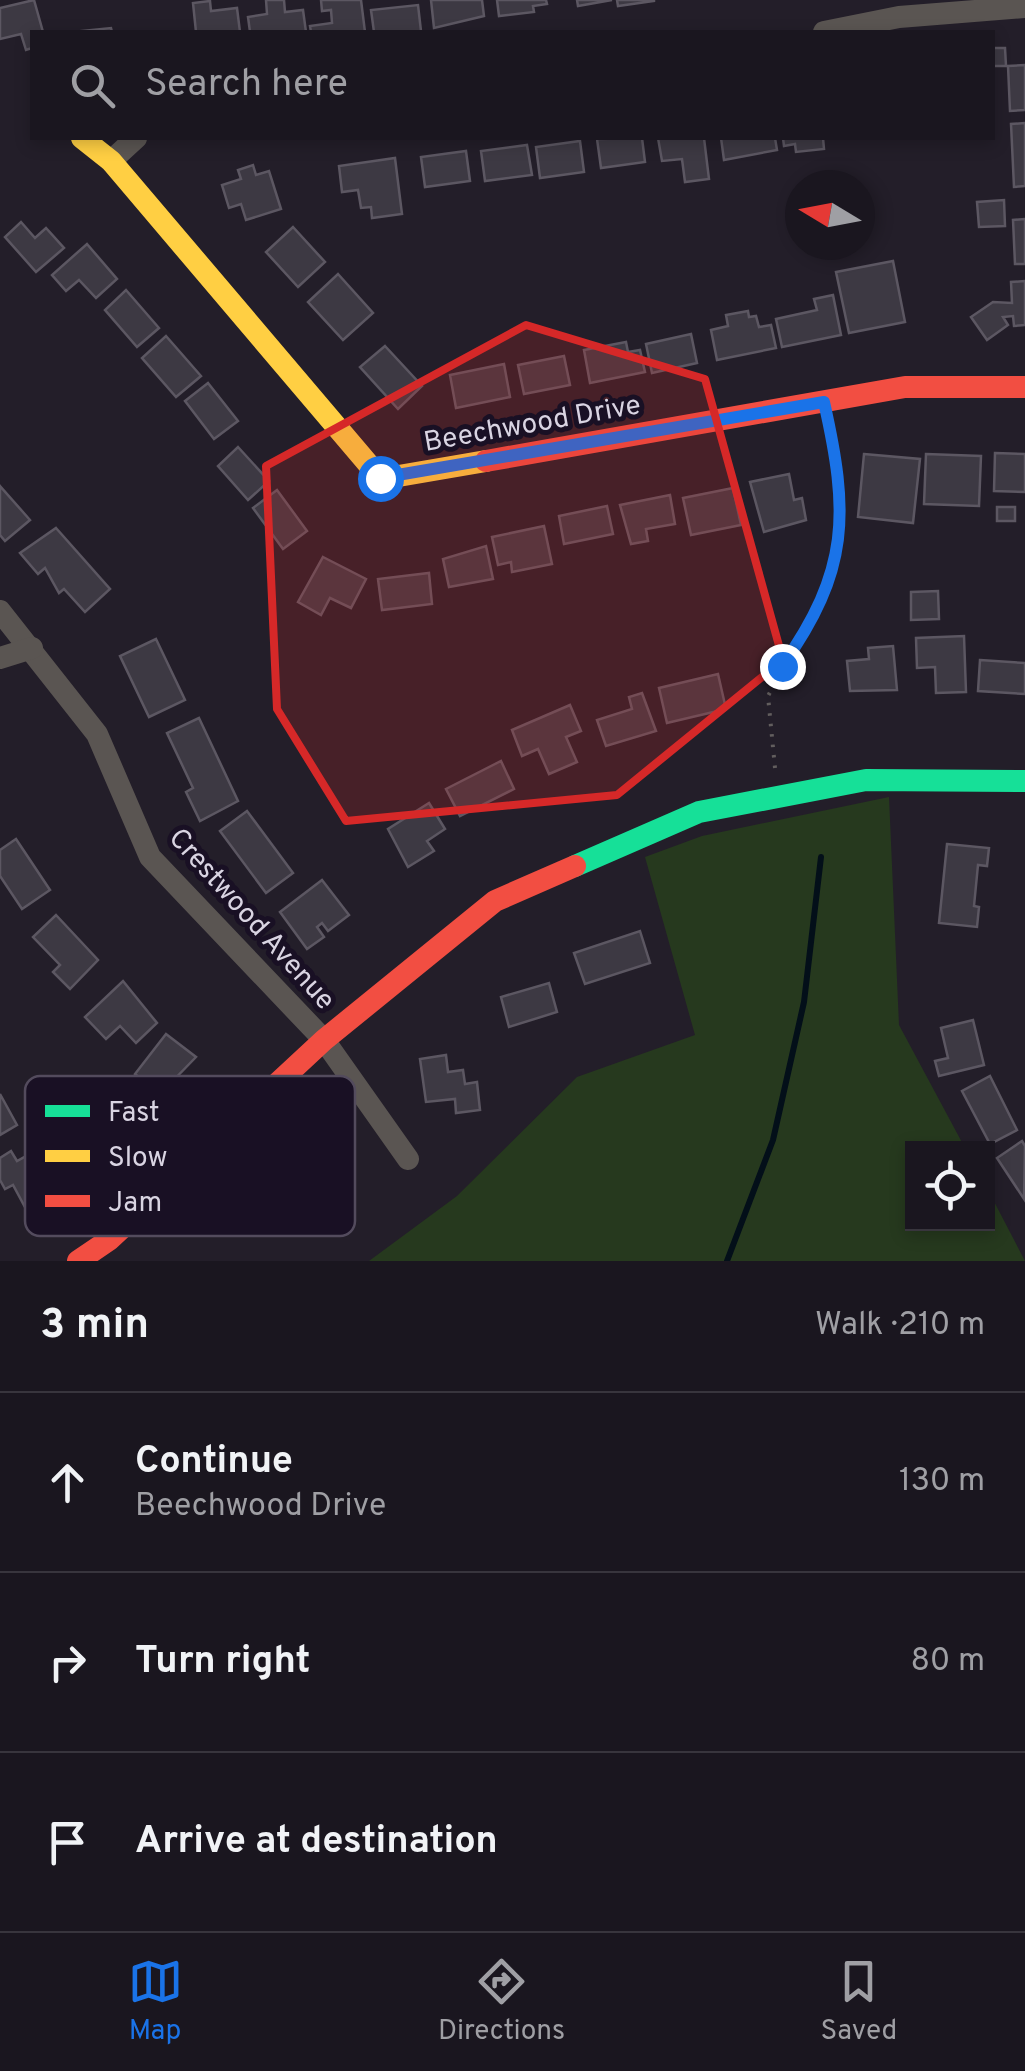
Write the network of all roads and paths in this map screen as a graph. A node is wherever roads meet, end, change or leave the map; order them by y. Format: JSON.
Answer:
{"nodes":[{"id":1,"x":1025,"y":7,"type":"edge"},
{"id":2,"x":835,"y":30,"type":"edge"},
{"id":3,"x":85,"y":140,"type":"edge"},
{"id":4,"x":134,"y":140,"type":"edge"},
{"id":5,"x":112,"y":161,"type":"junction"},
{"id":6,"x":1025,"y":387,"type":"edge"},
{"id":7,"x":824,"y":402,"type":"junction"},
{"id":8,"x":0,"y":611,"type":"edge"},
{"id":9,"x":32,"y":648,"type":"junction"},
{"id":10,"x":0,"y":658,"type":"edge"},
{"id":11,"x":775,"y":768,"type":"dead end"},
{"id":12,"x":1025,"y":782,"type":"edge"},
{"id":13,"x":324,"y":1040,"type":"junction"},
{"id":14,"x":285,"y":1076,"type":"edge"},
{"id":15,"x":349,"y":1076,"type":"edge"},
{"id":16,"x":355,"y":1084,"type":"edge"},
{"id":17,"x":408,"y":1159,"type":"dead end"},
{"id":18,"x":114,"y":1236,"type":"edge"},
{"id":19,"x":78,"y":1261,"type":"edge"}],
"edges":[{"from":1,"to":2,"type":"street"},
{"from":3,"to":5,"type":"street","name":"Beechwood Drive"},
{"from":4,"to":5,"type":"street"},
{"from":5,"to":7,"type":"street","name":"Beechwood Drive"},
{"from":6,"to":7,"type":"street","name":"Beechwood Drive"},
{"from":7,"to":11,"type":"path"},
{"from":8,"to":9,"type":"street","name":"Crestwood Avenue"},
{"from":9,"to":10,"type":"street"},
{"from":9,"to":13,"type":"street","name":"Crestwood Avenue"},
{"from":12,"to":13,"type":"street"},
{"from":13,"to":14,"type":"street"},
{"from":13,"to":15,"type":"street","name":"Crestwood Avenue"},
{"from":16,"to":17,"type":"street","name":"Crestwood Avenue"},
{"from":18,"to":19,"type":"street"}]}
